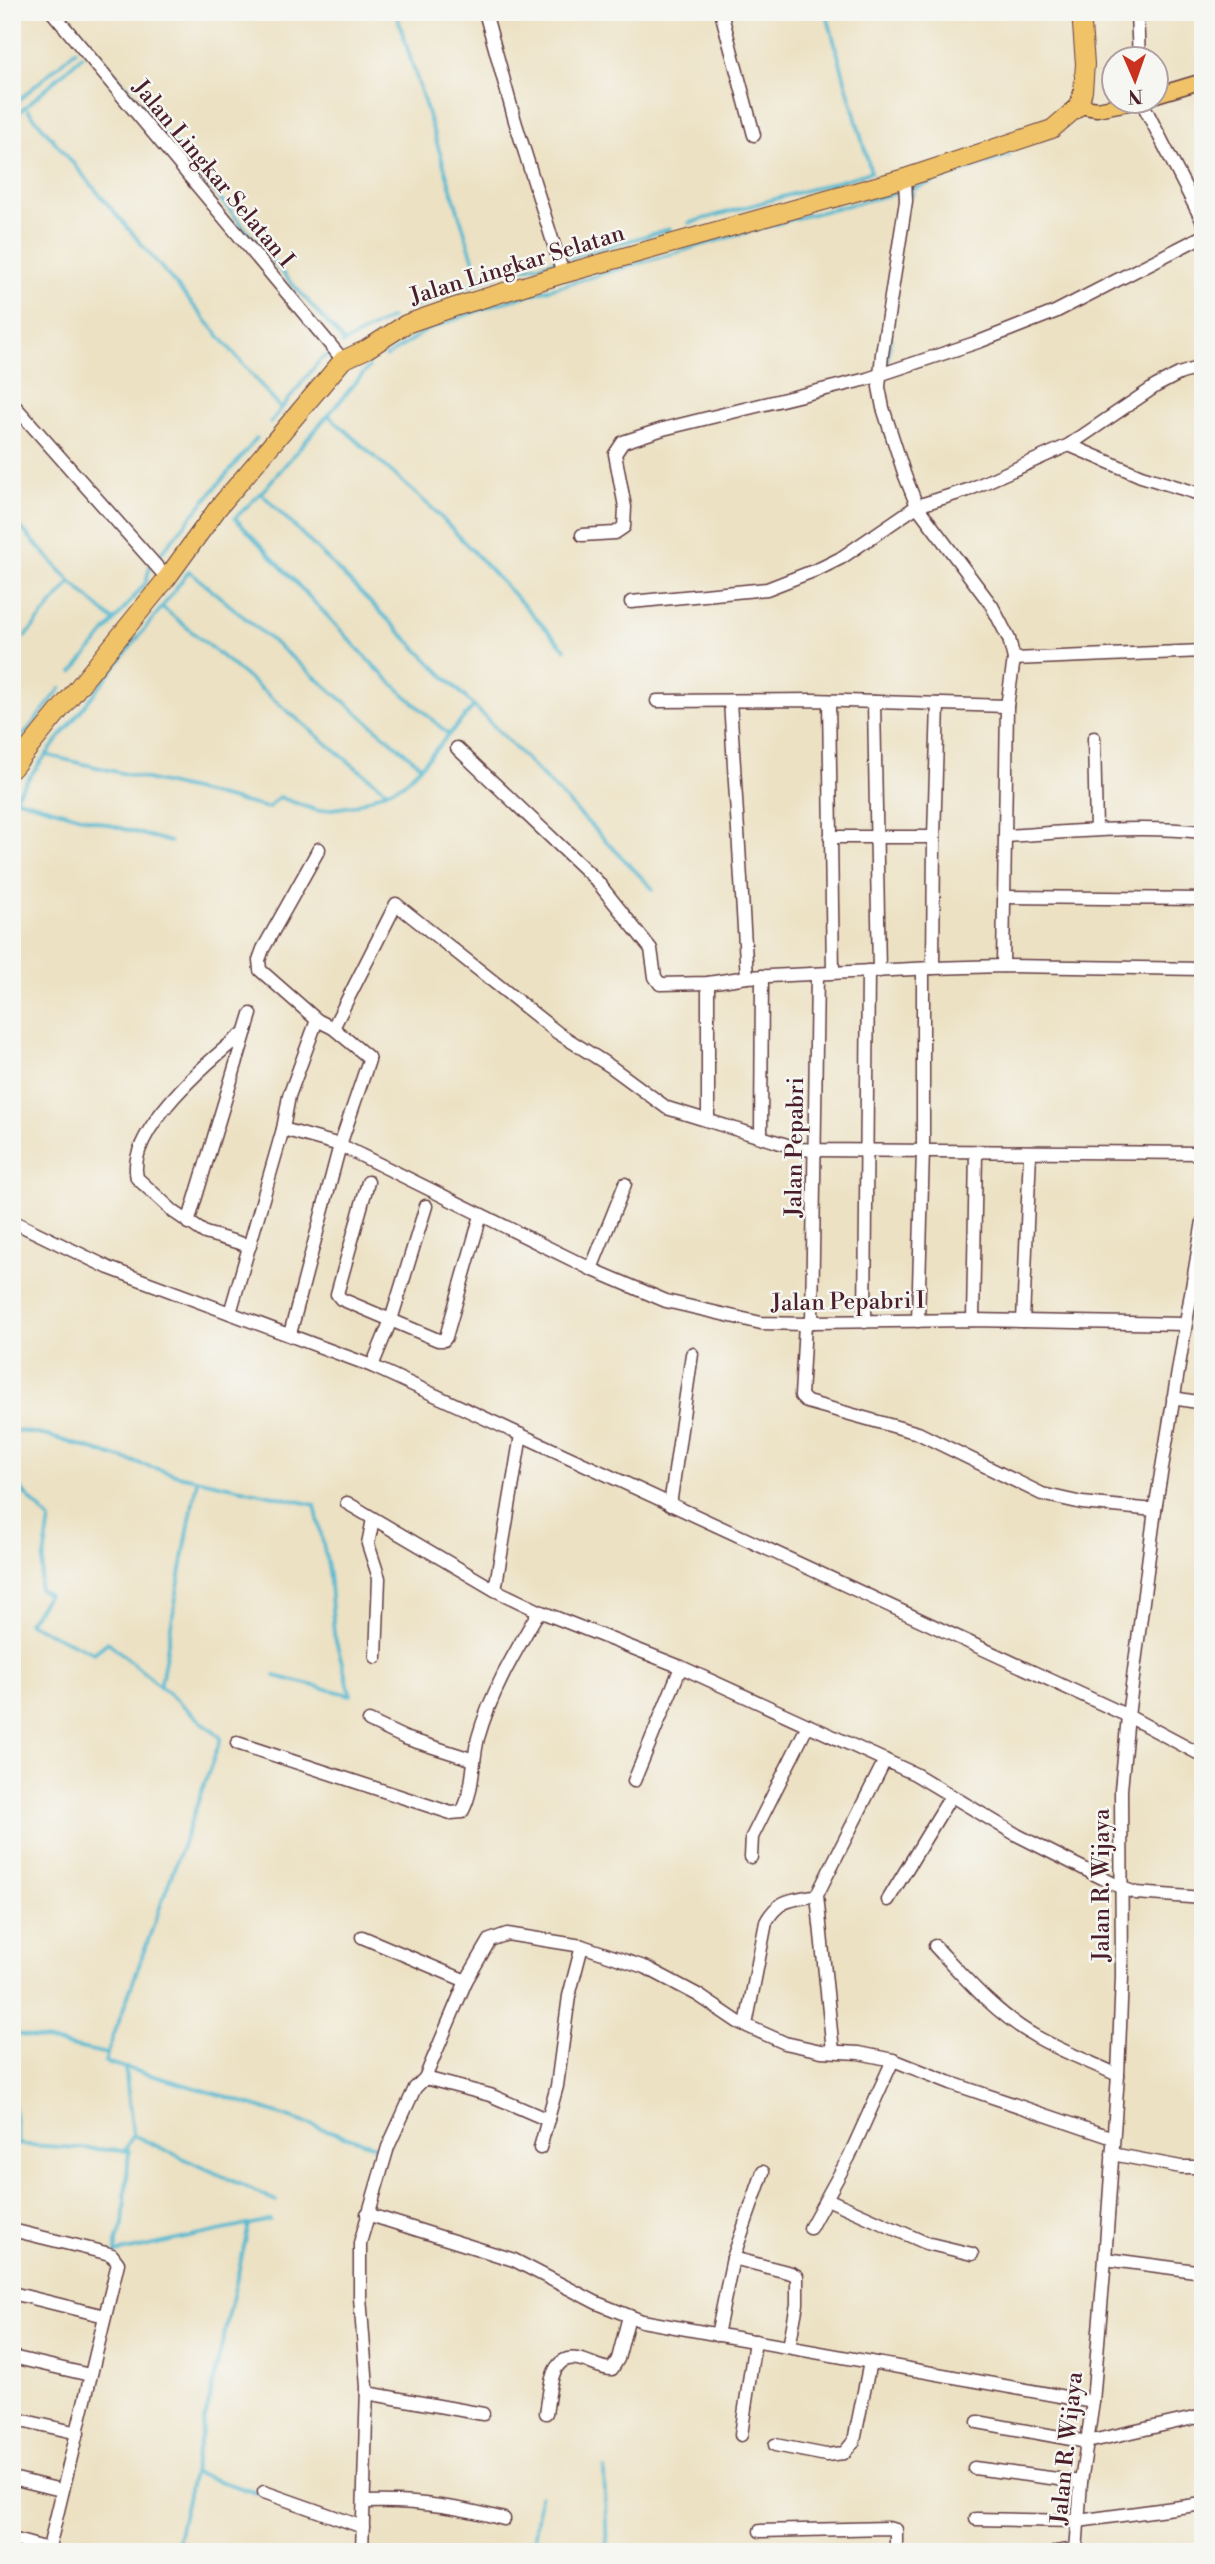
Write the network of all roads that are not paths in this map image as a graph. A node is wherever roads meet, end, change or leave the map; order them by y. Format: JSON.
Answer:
{"nodes":[{"id":1,"x":52,"y":12,"type":"edge"},
{"id":2,"x":485,"y":12,"type":"edge"},
{"id":3,"x":721,"y":12,"type":"edge"},
{"id":4,"x":1081,"y":12,"type":"edge"},
{"id":5,"x":1137,"y":12,"type":"edge"},
{"id":6,"x":1138,"y":46,"type":"edge"},
{"id":7,"x":1203,"y":81,"type":"edge"},
{"id":8,"x":1170,"y":91,"type":"edge"},
{"id":9,"x":1079,"y":106,"type":"junction"},
{"id":10,"x":1100,"y":108,"type":"edge"},
{"id":11,"x":1149,"y":116,"type":"edge"},
{"id":12,"x":754,"y":135,"type":"dead end"},
{"id":13,"x":905,"y":178,"type":"junction"},
{"id":14,"x":1203,"y":222,"type":"edge"},
{"id":15,"x":1203,"y":236,"type":"edge"},
{"id":16,"x":563,"y":274,"type":"junction"},
{"id":17,"x":343,"y":360,"type":"junction"},
{"id":18,"x":1203,"y":366,"type":"edge"},
{"id":19,"x":880,"y":375,"type":"junction"},
{"id":20,"x":12,"y":403,"type":"edge"},
{"id":21,"x":1069,"y":445,"type":"junction"},
{"id":22,"x":1203,"y":495,"type":"edge"},
{"id":23,"x":918,"y":506,"type":"junction"},
{"id":24,"x":582,"y":535,"type":"dead end"},
{"id":25,"x":167,"y":578,"type":"junction"},
{"id":26,"x":631,"y":602,"type":"dead end"},
{"id":27,"x":1203,"y":650,"type":"edge"},
{"id":28,"x":1014,"y":659,"type":"junction"},
{"id":29,"x":657,"y":701,"type":"dead end"},
{"id":30,"x":730,"y":701,"type":"junction"},
{"id":31,"x":828,"y":701,"type":"junction"},
{"id":32,"x":874,"y":702,"type":"junction"},
{"id":33,"x":938,"y":705,"type":"junction"},
{"id":34,"x":1007,"y":706,"type":"junction"},
{"id":35,"x":1094,"y":738,"type":"dead end"},
{"id":36,"x":457,"y":748,"type":"dead end"},
{"id":37,"x":12,"y":769,"type":"edge"},
{"id":38,"x":1096,"y":830,"type":"junction"},
{"id":39,"x":1203,"y":832,"type":"edge"},
{"id":40,"x":1005,"y":836,"type":"junction"},
{"id":41,"x":830,"y":837,"type":"junction"},
{"id":42,"x":876,"y":837,"type":"junction"},
{"id":43,"x":934,"y":837,"type":"junction"},
{"id":44,"x":319,"y":849,"type":"dead end"},
{"id":45,"x":1004,"y":897,"type":"junction"},
{"id":46,"x":1203,"y":899,"type":"edge"},
{"id":47,"x":1003,"y":966,"type":"junction"},
{"id":48,"x":928,"y":968,"type":"junction"},
{"id":49,"x":1203,"y":969,"type":"edge"},
{"id":50,"x":874,"y":971,"type":"junction"},
{"id":51,"x":833,"y":972,"type":"junction"},
{"id":52,"x":817,"y":974,"type":"junction"},
{"id":53,"x":747,"y":976,"type":"junction"},
{"id":54,"x":762,"y":976,"type":"junction"},
{"id":55,"x":708,"y":983,"type":"junction"},
{"id":56,"x":251,"y":1014,"type":"dead end"},
{"id":57,"x":317,"y":1020,"type":"junction"},
{"id":58,"x":333,"y":1028,"type":"junction"},
{"id":59,"x":246,"y":1031,"type":"junction"},
{"id":60,"x":708,"y":1119,"type":"junction"},
{"id":61,"x":283,"y":1129,"type":"junction"},
{"id":62,"x":761,"y":1135,"type":"junction"},
{"id":63,"x":340,"y":1145,"type":"junction"},
{"id":64,"x":866,"y":1149,"type":"junction"},
{"id":65,"x":815,"y":1150,"type":"junction"},
{"id":66,"x":923,"y":1150,"type":"junction"},
{"id":67,"x":976,"y":1152,"type":"junction"},
{"id":68,"x":1030,"y":1152,"type":"junction"},
{"id":69,"x":1203,"y":1153,"type":"edge"},
{"id":70,"x":368,"y":1182,"type":"dead end"},
{"id":71,"x":625,"y":1184,"type":"dead end"},
{"id":72,"x":426,"y":1206,"type":"dead end"},
{"id":73,"x":12,"y":1221,"type":"edge"},
{"id":74,"x":1203,"y":1221,"type":"edge"},
{"id":75,"x":479,"y":1222,"type":"dead end"},
{"id":76,"x":188,"y":1223,"type":"junction"},
{"id":77,"x":250,"y":1245,"type":"junction"},
{"id":78,"x":591,"y":1269,"type":"junction"},
{"id":79,"x":1189,"y":1301,"type":"junction"},
{"id":80,"x":1203,"y":1303,"type":"edge"},
{"id":81,"x":230,"y":1312,"type":"junction"},
{"id":82,"x":391,"y":1320,"type":"junction"},
{"id":83,"x":973,"y":1320,"type":"junction"},
{"id":84,"x":918,"y":1321,"type":"junction"},
{"id":85,"x":1023,"y":1321,"type":"junction"},
{"id":86,"x":865,"y":1322,"type":"junction"},
{"id":87,"x":808,"y":1323,"type":"junction"},
{"id":88,"x":1184,"y":1324,"type":"junction"},
{"id":89,"x":290,"y":1334,"type":"junction"},
{"id":90,"x":692,"y":1354,"type":"dead end"},
{"id":91,"x":372,"y":1366,"type":"junction"},
{"id":92,"x":1173,"y":1398,"type":"junction"},
{"id":93,"x":1203,"y":1403,"type":"edge"},
{"id":94,"x":521,"y":1435,"type":"junction"},
{"id":95,"x":348,"y":1503,"type":"dead end"},
{"id":96,"x":670,"y":1505,"type":"junction"},
{"id":97,"x":1154,"y":1510,"type":"junction"},
{"id":98,"x":373,"y":1519,"type":"junction"},
{"id":99,"x":495,"y":1590,"type":"junction"},
{"id":100,"x":539,"y":1611,"type":"junction"},
{"id":101,"x":376,"y":1657,"type":"dead end"},
{"id":102,"x":681,"y":1667,"type":"junction"},
{"id":103,"x":1128,"y":1716,"type":"junction"},
{"id":104,"x":369,"y":1721,"type":"dead end"},
{"id":105,"x":808,"y":1726,"type":"junction"},
{"id":106,"x":237,"y":1743,"type":"dead end"},
{"id":107,"x":1203,"y":1756,"type":"edge"},
{"id":108,"x":474,"y":1760,"type":"junction"},
{"id":109,"x":885,"y":1760,"type":"junction"},
{"id":110,"x":634,"y":1781,"type":"dead end"},
{"id":111,"x":951,"y":1796,"type":"junction"},
{"id":112,"x":751,"y":1857,"type":"dead end"},
{"id":113,"x":1122,"y":1888,"type":"junction"},
{"id":114,"x":817,"y":1895,"type":"junction"},
{"id":115,"x":1203,"y":1898,"type":"edge"},
{"id":116,"x":888,"y":1900,"type":"dead end"},
{"id":117,"x":362,"y":1937,"type":"dead end"},
{"id":118,"x":582,"y":1946,"type":"junction"},
{"id":119,"x":935,"y":1946,"type":"dead end"},
{"id":120,"x":467,"y":1981,"type":"junction"},
{"id":121,"x":746,"y":2025,"type":"junction"},
{"id":122,"x":832,"y":2051,"type":"junction"},
{"id":123,"x":893,"y":2060,"type":"junction"},
{"id":124,"x":1118,"y":2075,"type":"junction"},
{"id":125,"x":425,"y":2078,"type":"junction"},
{"id":126,"x":548,"y":2120,"type":"junction"},
{"id":127,"x":1113,"y":2138,"type":"junction"},
{"id":128,"x":540,"y":2148,"type":"dead end"},
{"id":129,"x":1112,"y":2154,"type":"junction"},
{"id":130,"x":1203,"y":2167,"type":"edge"},
{"id":131,"x":763,"y":2172,"type":"dead end"},
{"id":132,"x":827,"y":2199,"type":"junction"},
{"id":133,"x":367,"y":2214,"type":"junction"},
{"id":134,"x":810,"y":2228,"type":"dead end"},
{"id":135,"x":12,"y":2230,"type":"edge"},
{"id":136,"x":972,"y":2254,"type":"dead end"},
{"id":137,"x":733,"y":2258,"type":"junction"},
{"id":138,"x":1105,"y":2259,"type":"junction"},
{"id":139,"x":1203,"y":2272,"type":"edge"},
{"id":140,"x":12,"y":2293,"type":"edge"},
{"id":141,"x":106,"y":2316,"type":"junction"},
{"id":142,"x":629,"y":2316,"type":"junction"},
{"id":143,"x":718,"y":2335,"type":"junction"},
{"id":144,"x":755,"y":2341,"type":"junction"},
{"id":145,"x":789,"y":2347,"type":"junction"},
{"id":146,"x":12,"y":2357,"type":"edge"},
{"id":147,"x":870,"y":2362,"type":"junction"},
{"id":148,"x":90,"y":2375,"type":"junction"},
{"id":149,"x":367,"y":2393,"type":"junction"},
{"id":150,"x":1093,"y":2402,"type":"junction"},
{"id":151,"x":546,"y":2413,"type":"dead end"},
{"id":152,"x":483,"y":2414,"type":"dead end"},
{"id":153,"x":1203,"y":2416,"type":"edge"},
{"id":154,"x":12,"y":2418,"type":"edge"},
{"id":155,"x":978,"y":2422,"type":"dead end"},
{"id":156,"x":78,"y":2433,"type":"junction"},
{"id":157,"x":741,"y":2435,"type":"dead end"},
{"id":158,"x":1087,"y":2442,"type":"junction"},
{"id":159,"x":775,"y":2445,"type":"dead end"},
{"id":160,"x":974,"y":2468,"type":"dead end"},
{"id":161,"x":12,"y":2478,"type":"edge"},
{"id":162,"x":1081,"y":2482,"type":"junction"},
{"id":163,"x":61,"y":2490,"type":"junction"},
{"id":164,"x":264,"y":2493,"type":"dead end"},
{"id":165,"x":364,"y":2502,"type":"junction"},
{"id":166,"x":1203,"y":2504,"type":"edge"},
{"id":167,"x":504,"y":2519,"type":"dead end"},
{"id":168,"x":976,"y":2519,"type":"dead end"},
{"id":169,"x":1078,"y":2521,"type":"junction"},
{"id":170,"x":363,"y":2527,"type":"junction"},
{"id":171,"x":761,"y":2530,"type":"dead end"},
{"id":172,"x":12,"y":2539,"type":"edge"},
{"id":173,"x":48,"y":2550,"type":"edge"},
{"id":174,"x":1076,"y":2551,"type":"edge"},
{"id":175,"x":362,"y":2552,"type":"edge"},
{"id":176,"x":897,"y":2552,"type":"edge"},
{"id":177,"x":1056,"y":2552,"type":"edge"}],
"edges":[{"from":1,"to":17,"type":"street","name":"Jalan Lingkar Selatan I"},
{"from":2,"to":16,"type":"street"},
{"from":3,"to":12,"type":"street"},
{"from":4,"to":9,"type":"highway"},
{"from":5,"to":6,"type":"street"},
{"from":7,"to":8,"type":"main road"},
{"from":9,"to":10,"type":"main road"},
{"from":9,"to":13,"type":"highway","name":"Jalan Lingkar Selatan"},
{"from":11,"to":14,"type":"street"},
{"from":13,"to":16,"type":"highway","name":"Jalan Lingkar Selatan"},
{"from":13,"to":19,"type":"street"},
{"from":15,"to":19,"type":"street"},
{"from":16,"to":17,"type":"highway","name":"Jalan Lingkar Selatan"},
{"from":17,"to":25,"type":"highway","name":"Jalan Lingkar Selatan"},
{"from":18,"to":21,"type":"street"},
{"from":19,"to":23,"type":"street"},
{"from":19,"to":24,"type":"street"},
{"from":20,"to":25,"type":"street"},
{"from":21,"to":22,"type":"street"},
{"from":21,"to":23,"type":"street"},
{"from":23,"to":26,"type":"street"},
{"from":23,"to":28,"type":"street"},
{"from":25,"to":37,"type":"highway","name":"Jalan Lingkar Selatan"},
{"from":27,"to":28,"type":"street"},
{"from":28,"to":34,"type":"street"},
{"from":29,"to":30,"type":"street"},
{"from":30,"to":31,"type":"street"},
{"from":30,"to":53,"type":"street"},
{"from":31,"to":32,"type":"street"},
{"from":31,"to":41,"type":"street"},
{"from":32,"to":33,"type":"street"},
{"from":32,"to":42,"type":"street"},
{"from":33,"to":34,"type":"street"},
{"from":33,"to":43,"type":"street"},
{"from":34,"to":40,"type":"street"},
{"from":35,"to":38,"type":"street"},
{"from":36,"to":55,"type":"street"},
{"from":38,"to":39,"type":"street"},
{"from":38,"to":40,"type":"street"},
{"from":40,"to":45,"type":"street"},
{"from":41,"to":42,"type":"street"},
{"from":41,"to":51,"type":"street"},
{"from":42,"to":43,"type":"street"},
{"from":42,"to":50,"type":"street"},
{"from":43,"to":48,"type":"street"},
{"from":44,"to":57,"type":"street"},
{"from":45,"to":46,"type":"street"},
{"from":45,"to":47,"type":"street"},
{"from":47,"to":48,"type":"street"},
{"from":47,"to":49,"type":"street"},
{"from":48,"to":50,"type":"street"},
{"from":48,"to":66,"type":"street"},
{"from":50,"to":51,"type":"street"},
{"from":50,"to":64,"type":"street"},
{"from":51,"to":52,"type":"street"},
{"from":52,"to":54,"type":"street"},
{"from":52,"to":65,"type":"street","name":"Jalan Pepabri"},
{"from":53,"to":54,"type":"street"},
{"from":53,"to":55,"type":"street"},
{"from":54,"to":62,"type":"street"},
{"from":55,"to":60,"type":"street"},
{"from":56,"to":59,"type":"street"},
{"from":57,"to":58,"type":"street"},
{"from":57,"to":61,"type":"street"},
{"from":58,"to":60,"type":"street"},
{"from":58,"to":63,"type":"street"},
{"from":59,"to":76,"type":"street"},
{"from":59,"to":76,"type":"street"},
{"from":60,"to":62,"type":"street"},
{"from":61,"to":63,"type":"street","name":"Jalan Pepabri I"},
{"from":61,"to":77,"type":"street"},
{"from":62,"to":65,"type":"street"},
{"from":63,"to":78,"type":"street","name":"Jalan Pepabri I"},
{"from":63,"to":89,"type":"street"},
{"from":64,"to":65,"type":"street"},
{"from":64,"to":66,"type":"street"},
{"from":64,"to":86,"type":"street"},
{"from":65,"to":87,"type":"street","name":"Jalan Pepabri"},
{"from":66,"to":67,"type":"street"},
{"from":66,"to":84,"type":"street"},
{"from":67,"to":68,"type":"street"},
{"from":67,"to":83,"type":"street"},
{"from":68,"to":69,"type":"street"},
{"from":68,"to":85,"type":"street"},
{"from":70,"to":82,"type":"street"},
{"from":71,"to":78,"type":"street"},
{"from":72,"to":82,"type":"street"},
{"from":73,"to":81,"type":"street"},
{"from":74,"to":79,"type":"street","name":"Jalan R. Wijaya"},
{"from":75,"to":82,"type":"street"},
{"from":76,"to":77,"type":"street"},
{"from":77,"to":81,"type":"street"},
{"from":78,"to":87,"type":"street","name":"Jalan Pepabri I"},
{"from":79,"to":80,"type":"street"},
{"from":79,"to":88,"type":"street","name":"Jalan R. Wijaya"},
{"from":81,"to":89,"type":"street"},
{"from":82,"to":91,"type":"street"},
{"from":83,"to":84,"type":"street","name":"Jalan Pepabri I"},
{"from":83,"to":85,"type":"street","name":"Jalan Pepabri I"},
{"from":84,"to":86,"type":"street","name":"Jalan Pepabri I"},
{"from":85,"to":88,"type":"street","name":"Jalan Pepabri I"},
{"from":86,"to":87,"type":"street","name":"Jalan Pepabri I"},
{"from":87,"to":97,"type":"street","name":"Jalan Pepabri"},
{"from":88,"to":92,"type":"street","name":"Jalan R. Wijaya"},
{"from":89,"to":91,"type":"street"},
{"from":90,"to":96,"type":"street"},
{"from":91,"to":94,"type":"street"},
{"from":92,"to":93,"type":"street"},
{"from":92,"to":97,"type":"street","name":"Jalan R. Wijaya"},
{"from":94,"to":96,"type":"street"},
{"from":94,"to":99,"type":"street"},
{"from":95,"to":98,"type":"street"},
{"from":96,"to":103,"type":"street"},
{"from":97,"to":103,"type":"street","name":"Jalan R. Wijaya"},
{"from":98,"to":99,"type":"street"},
{"from":98,"to":101,"type":"street"},
{"from":99,"to":100,"type":"street"},
{"from":100,"to":102,"type":"street"},
{"from":100,"to":108,"type":"street"},
{"from":102,"to":105,"type":"street"},
{"from":102,"to":110,"type":"street"},
{"from":103,"to":107,"type":"street"},
{"from":103,"to":113,"type":"street","name":"Jalan R. Wijaya"},
{"from":104,"to":108,"type":"street"},
{"from":105,"to":109,"type":"street"},
{"from":105,"to":112,"type":"street"},
{"from":106,"to":108,"type":"street"},
{"from":109,"to":111,"type":"street"},
{"from":109,"to":114,"type":"street"},
{"from":111,"to":113,"type":"street"},
{"from":111,"to":116,"type":"street"},
{"from":113,"to":115,"type":"street"},
{"from":113,"to":124,"type":"street","name":"Jalan R. Wijaya"},
{"from":114,"to":121,"type":"street"},
{"from":114,"to":122,"type":"street"},
{"from":117,"to":120,"type":"street"},
{"from":118,"to":120,"type":"street"},
{"from":118,"to":121,"type":"street"},
{"from":118,"to":126,"type":"street"},
{"from":119,"to":124,"type":"street"},
{"from":120,"to":125,"type":"street"},
{"from":121,"to":122,"type":"street"},
{"from":122,"to":123,"type":"street"},
{"from":123,"to":127,"type":"street"},
{"from":123,"to":132,"type":"street"},
{"from":124,"to":127,"type":"street","name":"Jalan R. Wijaya"},
{"from":125,"to":126,"type":"street"},
{"from":125,"to":133,"type":"street"},
{"from":126,"to":128,"type":"street"},
{"from":127,"to":129,"type":"street","name":"Jalan R. Wijaya"},
{"from":129,"to":130,"type":"street"},
{"from":129,"to":138,"type":"street","name":"Jalan R. Wijaya"},
{"from":131,"to":137,"type":"street"},
{"from":132,"to":134,"type":"street"},
{"from":132,"to":136,"type":"street"},
{"from":133,"to":142,"type":"street"},
{"from":133,"to":149,"type":"street"},
{"from":135,"to":141,"type":"street"},
{"from":137,"to":143,"type":"street"},
{"from":137,"to":145,"type":"street"},
{"from":138,"to":139,"type":"street"},
{"from":138,"to":150,"type":"street","name":"Jalan R. Wijaya"},
{"from":140,"to":141,"type":"street"},
{"from":141,"to":148,"type":"street"},
{"from":142,"to":143,"type":"street"},
{"from":142,"to":151,"type":"street"},
{"from":143,"to":144,"type":"street"},
{"from":144,"to":145,"type":"street"},
{"from":144,"to":157,"type":"street"},
{"from":145,"to":147,"type":"street"},
{"from":146,"to":148,"type":"street"},
{"from":147,"to":150,"type":"street"},
{"from":147,"to":159,"type":"street"},
{"from":148,"to":156,"type":"street"},
{"from":149,"to":152,"type":"street"},
{"from":149,"to":165,"type":"street"},
{"from":150,"to":158,"type":"street","name":"Jalan R. Wijaya"},
{"from":153,"to":158,"type":"street"},
{"from":154,"to":156,"type":"street"},
{"from":155,"to":158,"type":"street"},
{"from":156,"to":163,"type":"street"},
{"from":158,"to":162,"type":"street","name":"Jalan R. Wijaya"},
{"from":160,"to":162,"type":"street"},
{"from":161,"to":163,"type":"street"},
{"from":162,"to":169,"type":"street","name":"Jalan R. Wijaya"},
{"from":163,"to":173,"type":"street"},
{"from":164,"to":170,"type":"street"},
{"from":165,"to":167,"type":"street"},
{"from":165,"to":170,"type":"street"},
{"from":166,"to":169,"type":"street"},
{"from":168,"to":169,"type":"street"},
{"from":169,"to":174,"type":"street","name":"Jalan R. Wijaya"},
{"from":170,"to":175,"type":"street"},
{"from":171,"to":176,"type":"street"},
{"from":172,"to":173,"type":"street"},
{"from":174,"to":177,"type":"street"}]}
